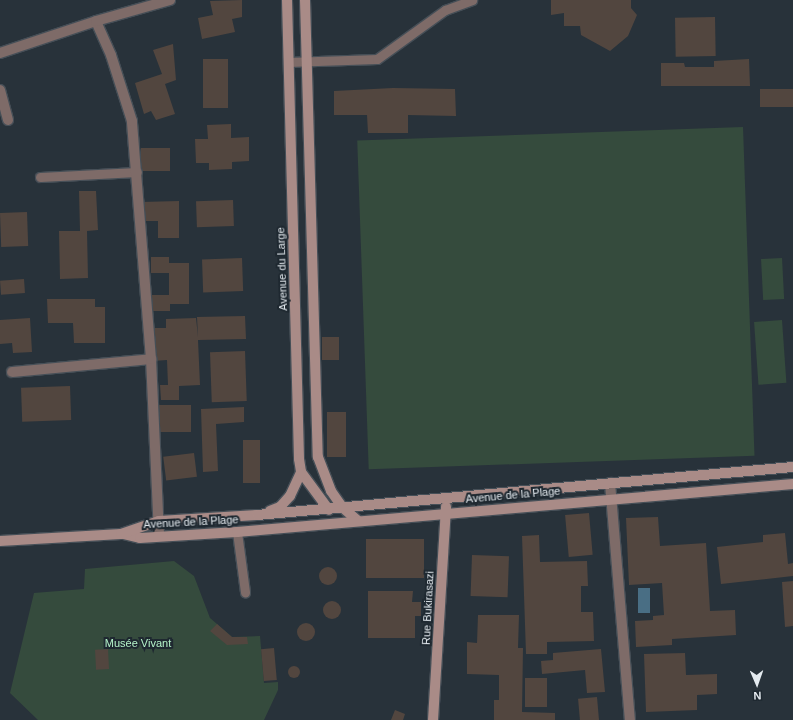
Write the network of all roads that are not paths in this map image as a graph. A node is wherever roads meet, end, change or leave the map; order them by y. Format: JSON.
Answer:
{"nodes":[{"id":1,"x":170,"y":0,"type":"edge"},
{"id":2,"x":287,"y":0,"type":"edge"},
{"id":3,"x":305,"y":0,"type":"edge"},
{"id":4,"x":472,"y":0,"type":"edge"},
{"id":5,"x":96,"y":20,"type":"junction"},
{"id":6,"x":0,"y":53,"type":"edge"},
{"id":7,"x":288,"y":62,"type":"junction"},
{"id":8,"x":306,"y":62,"type":"junction"},
{"id":9,"x":0,"y":90,"type":"edge"},
{"id":10,"x":8,"y":120,"type":"dead end"},
{"id":11,"x":137,"y":172,"type":"junction"},
{"id":12,"x":40,"y":177,"type":"dead end"},
{"id":13,"x":151,"y":359,"type":"junction"},
{"id":14,"x":12,"y":372,"type":"dead end"},
{"id":15,"x":314,"y":386,"type":"junction"},
{"id":16,"x":297,"y":387,"type":"junction"},
{"id":17,"x":793,"y":467,"type":"edge"},
{"id":18,"x":301,"y":472,"type":"junction"},
{"id":19,"x":610,"y":483,"type":"junction"},
{"id":20,"x":793,"y":484,"type":"edge"},
{"id":21,"x":447,"y":498,"type":"junction"},
{"id":22,"x":612,"y":499,"type":"junction"},
{"id":23,"x":342,"y":507,"type":"junction"},
{"id":24,"x":326,"y":508,"type":"junction"},
{"id":25,"x":446,"y":512,"type":"junction"},
{"id":26,"x":257,"y":514,"type":"junction"},
{"id":27,"x":357,"y":520,"type":"junction"},
{"id":28,"x":159,"y":521,"type":"junction"},
{"id":29,"x":344,"y":521,"type":"junction"},
{"id":30,"x":237,"y":532,"type":"junction"},
{"id":31,"x":121,"y":534,"type":"junction"},
{"id":32,"x":159,"y":536,"type":"junction"},
{"id":33,"x":0,"y":541,"type":"edge"},
{"id":34,"x":245,"y":592,"type":"dead end"},
{"id":35,"x":433,"y":720,"type":"edge"},
{"id":36,"x":630,"y":720,"type":"edge"}],
"edges":[{"from":1,"to":5,"type":"street"},
{"from":2,"to":7,"type":"main road","name":"Avenue du Large"},
{"from":3,"to":8,"type":"main road"},
{"from":4,"to":8,"type":"lane"},
{"from":5,"to":6,"type":"street"},
{"from":5,"to":11,"type":"street"},
{"from":7,"to":8,"type":"lane"},
{"from":7,"to":16,"type":"main road","name":"Avenue du Large"},
{"from":8,"to":15,"type":"main road"},
{"from":9,"to":10,"type":"street"},
{"from":11,"to":12,"type":"lane"},
{"from":11,"to":13,"type":"street"},
{"from":13,"to":14,"type":"street"},
{"from":13,"to":28,"type":"street"},
{"from":15,"to":16,"type":"main road"},
{"from":15,"to":23,"type":"main road"},
{"from":16,"to":18,"type":"main road","name":"Avenue du Large"},
{"from":17,"to":19,"type":"main road","name":"Avenue de la Plage"},
{"from":18,"to":24,"type":"main road"},
{"from":18,"to":26,"type":"main road"},
{"from":19,"to":21,"type":"main road","name":"Avenue de la Plage"},
{"from":19,"to":22,"type":"street"},
{"from":20,"to":22,"type":"main road","name":"Avenue de la Plage"},
{"from":21,"to":23,"type":"main road","name":"Avenue de la Plage"},
{"from":21,"to":25,"type":"main road","name":"Rue Bukirasazi"},
{"from":22,"to":25,"type":"main road","name":"Avenue de la Plage"},
{"from":22,"to":36,"type":"street"},
{"from":23,"to":24,"type":"main road","name":"Avenue de la Plage"},
{"from":23,"to":27,"type":"main road"},
{"from":24,"to":26,"type":"main road","name":"Avenue de la Plage"},
{"from":24,"to":29,"type":"main road"},
{"from":25,"to":27,"type":"main road","name":"Avenue de la Plage"},
{"from":25,"to":35,"type":"main road","name":"Rue Bukirasazi"},
{"from":26,"to":28,"type":"main road","name":"Avenue de la Plage"},
{"from":27,"to":29,"type":"main road","name":"Avenue de la Plage"},
{"from":28,"to":31,"type":"main road","name":"Avenue de la Plage"},
{"from":28,"to":32,"type":"street"},
{"from":29,"to":30,"type":"main road","name":"Avenue de la Plage"},
{"from":30,"to":32,"type":"main road","name":"Avenue de la Plage"},
{"from":30,"to":34,"type":"lane"},
{"from":31,"to":32,"type":"main road","name":"Avenue de la Plage"},
{"from":31,"to":33,"type":"main road"}]}
